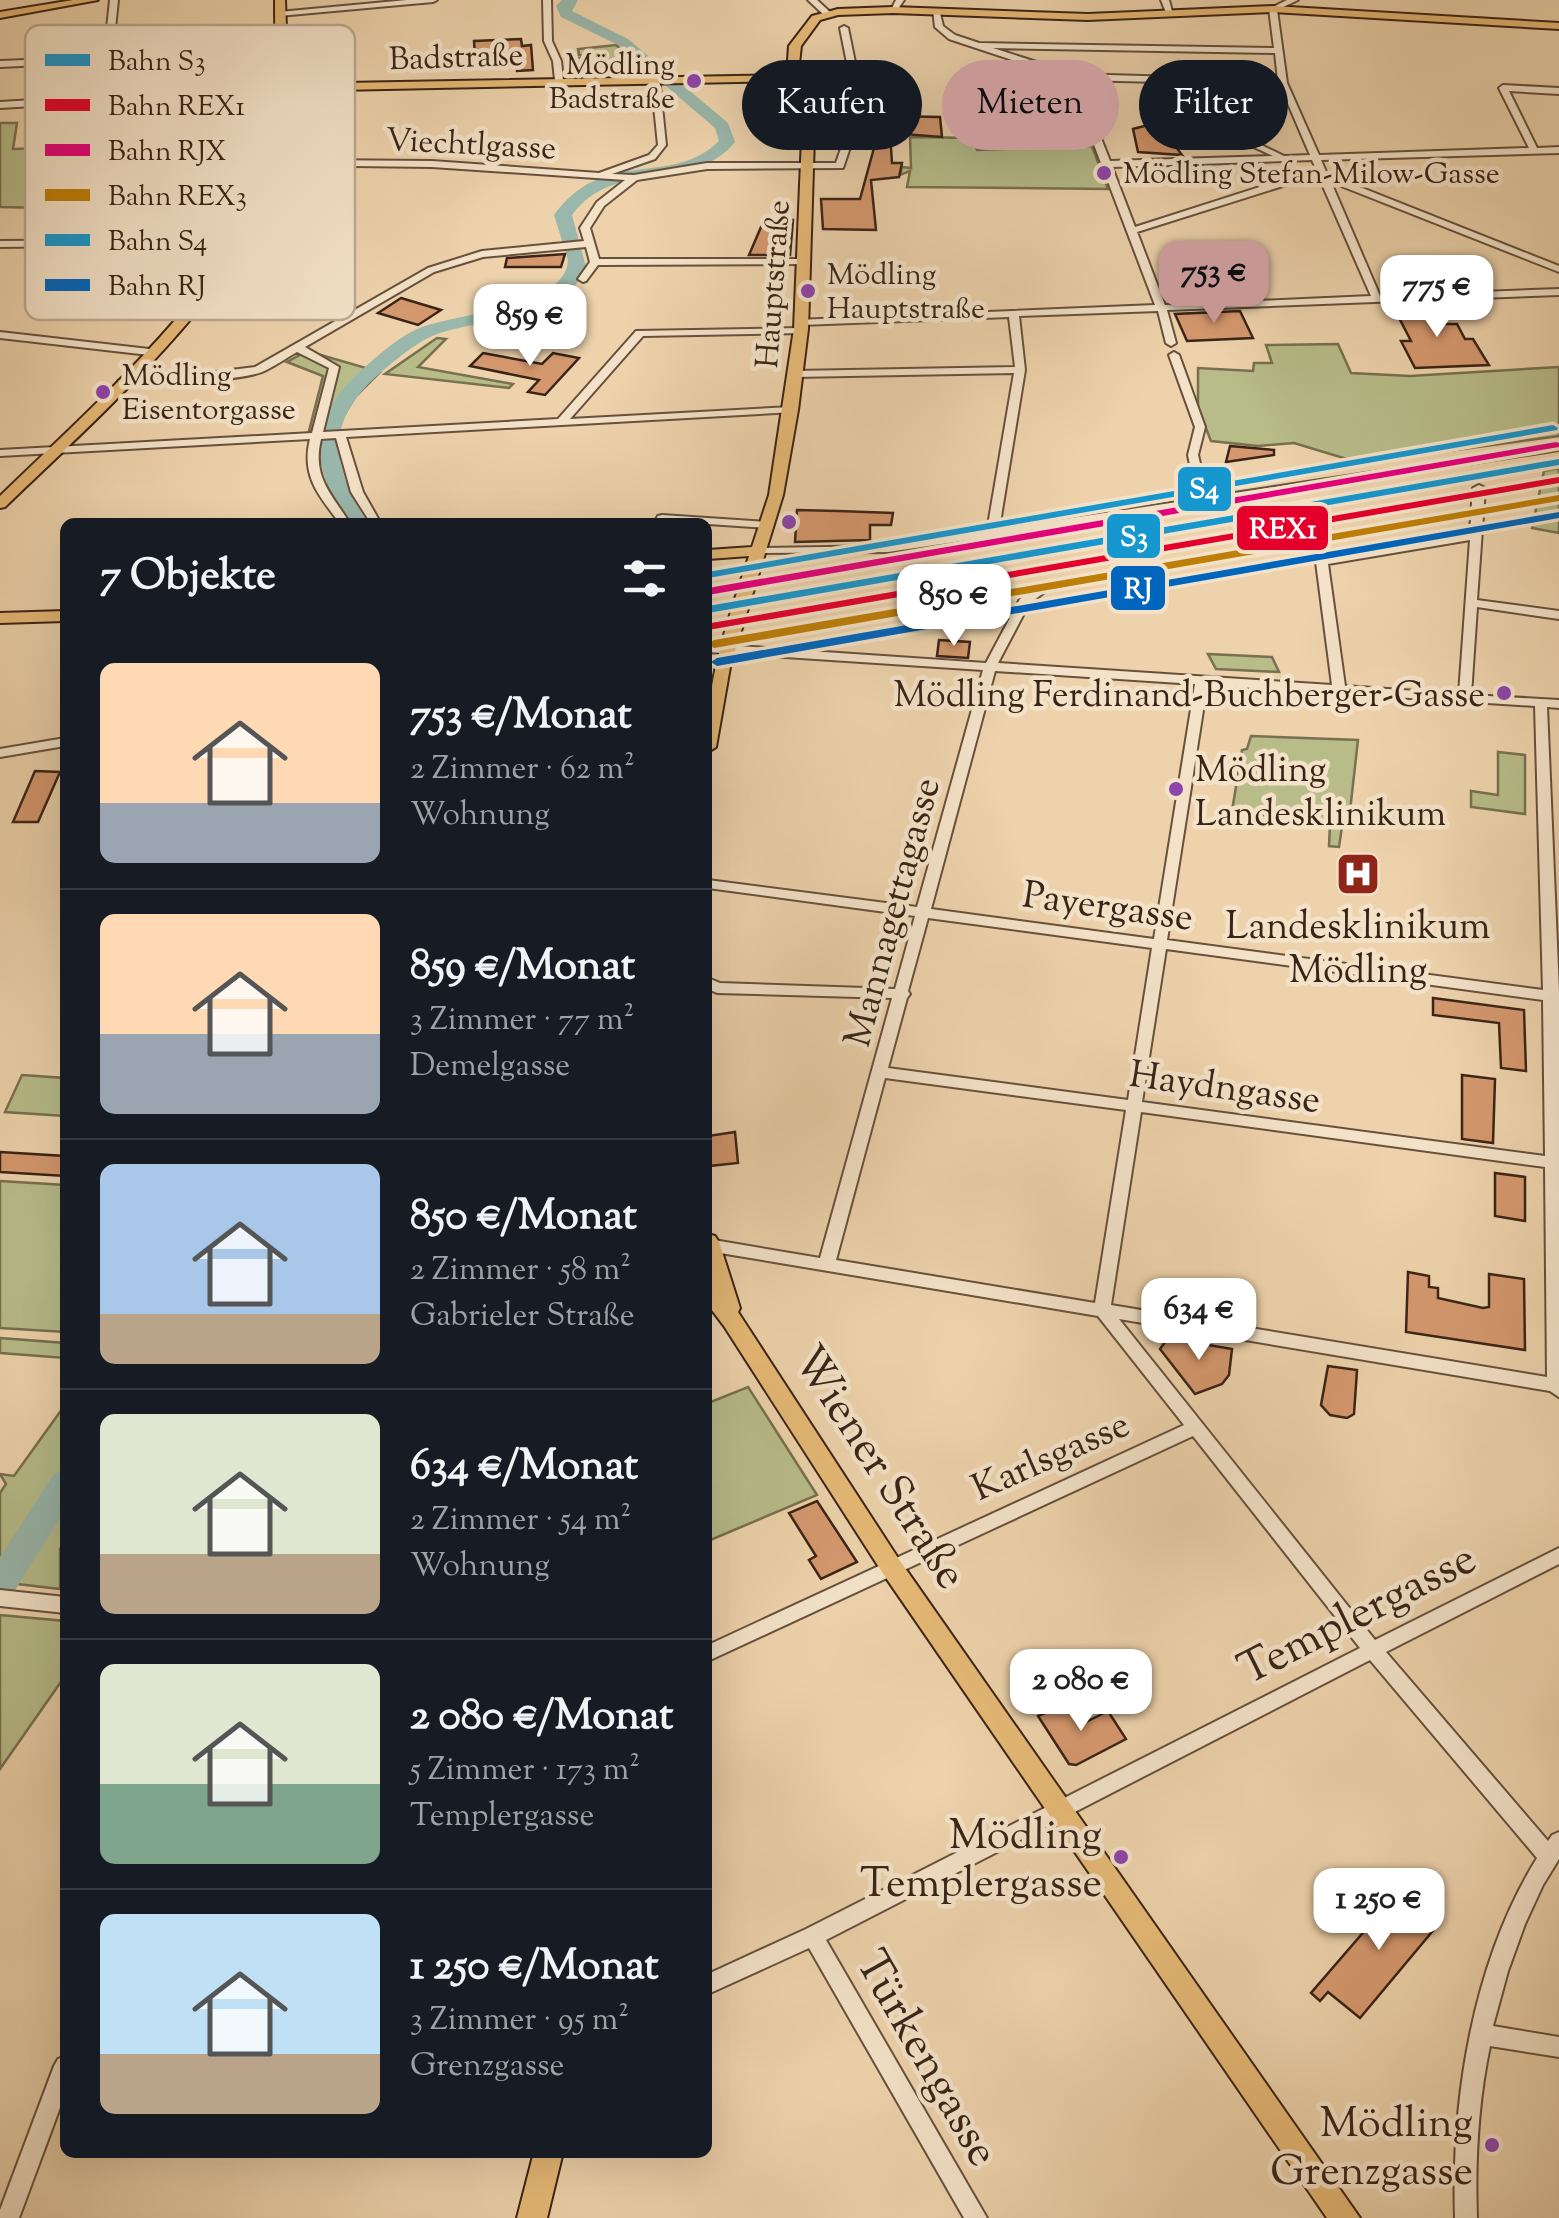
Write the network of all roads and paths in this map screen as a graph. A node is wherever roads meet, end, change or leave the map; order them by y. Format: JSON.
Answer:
{"nodes":[{"id":1,"x":93,"y":0,"type":"edge"},
{"id":2,"x":114,"y":0,"type":"edge"},
{"id":3,"x":280,"y":0,"type":"edge"},
{"id":4,"x":433,"y":0,"type":"edge"},
{"id":5,"x":547,"y":0,"type":"edge"},
{"id":6,"x":812,"y":0,"type":"edge"},
{"id":7,"x":1166,"y":0,"type":"edge"},
{"id":8,"x":1294,"y":0,"type":"edge"},
{"id":9,"x":896,"y":5,"type":"edge"},
{"id":10,"x":1273,"y":9,"type":"junction"},
{"id":11,"x":936,"y":12,"type":"junction"},
{"id":12,"x":827,"y":13,"type":"junction"},
{"id":13,"x":1170,"y":13,"type":"junction"},
{"id":14,"x":279,"y":14,"type":"junction"},
{"id":15,"x":0,"y":15,"type":"edge"},
{"id":16,"x":111,"y":25,"type":"edge"},
{"id":17,"x":279,"y":25,"type":"edge"},
{"id":18,"x":1559,"y":26,"type":"edge"},
{"id":19,"x":844,"y":28,"type":"dead end"},
{"id":20,"x":980,"y":46,"type":"junction"},
{"id":21,"x":1277,"y":52,"type":"junction"},
{"id":22,"x":794,"y":60,"type":"edge"},
{"id":23,"x":849,"y":60,"type":"edge"},
{"id":24,"x":1022,"y":60,"type":"edge"},
{"id":25,"x":1278,"y":60,"type":"edge"},
{"id":26,"x":25,"y":63,"type":"edge"},
{"id":27,"x":0,"y":64,"type":"edge"},
{"id":28,"x":742,"y":76,"type":"edge"},
{"id":29,"x":661,"y":77,"type":"junction"},
{"id":30,"x":559,"y":80,"type":"junction"},
{"id":31,"x":355,"y":86,"type":"edge"},
{"id":32,"x":1559,"y":91,"type":"edge"},
{"id":33,"x":1288,"y":97,"type":"edge"},
{"id":34,"x":25,"y":103,"type":"edge"},
{"id":35,"x":0,"y":105,"type":"edge"},
{"id":36,"x":807,"y":150,"type":"edge"},
{"id":37,"x":845,"y":150,"type":"edge"},
{"id":38,"x":1102,"y":150,"type":"edge"},
{"id":39,"x":1267,"y":150,"type":"edge"},
{"id":40,"x":1534,"y":150,"type":"junction"},
{"id":41,"x":1559,"y":150,"type":"edge"},
{"id":42,"x":1313,"y":157,"type":"junction"},
{"id":43,"x":1284,"y":158,"type":"junction"},
{"id":44,"x":355,"y":163,"type":"edge"},
{"id":45,"x":1107,"y":164,"type":"junction"},
{"id":46,"x":807,"y":166,"type":"junction"},
{"id":47,"x":1322,"y":174,"type":"junction"},
{"id":48,"x":603,"y":176,"type":"junction"},
{"id":49,"x":634,"y":178,"type":"junction"},
{"id":50,"x":1131,"y":231,"type":"junction"},
{"id":51,"x":0,"y":244,"type":"edge"},
{"id":52,"x":25,"y":244,"type":"edge"},
{"id":53,"x":583,"y":245,"type":"junction"},
{"id":54,"x":594,"y":262,"type":"junction"},
{"id":55,"x":802,"y":262,"type":"junction"},
{"id":56,"x":1559,"y":269,"type":"edge"},
{"id":57,"x":582,"y":278,"type":"dead end"},
{"id":58,"x":1559,"y":292,"type":"edge"},
{"id":59,"x":1377,"y":300,"type":"junction"},
{"id":60,"x":1162,"y":309,"type":"junction"},
{"id":61,"x":1014,"y":314,"type":"junction"},
{"id":62,"x":355,"y":316,"type":"edge"},
{"id":63,"x":176,"y":320,"type":"edge"},
{"id":64,"x":349,"y":320,"type":"edge"},
{"id":65,"x":800,"y":327,"type":"junction"},
{"id":66,"x":0,"y":336,"type":"edge"},
{"id":67,"x":300,"y":350,"type":"junction"},
{"id":68,"x":149,"y":352,"type":"junction"},
{"id":69,"x":1020,"y":370,"type":"junction"},
{"id":70,"x":794,"y":374,"type":"junction"},
{"id":71,"x":123,"y":381,"type":"junction"},
{"id":72,"x":791,"y":410,"type":"junction"},
{"id":73,"x":561,"y":423,"type":"junction"},
{"id":74,"x":317,"y":435,"type":"junction"},
{"id":75,"x":339,"y":435,"type":"junction"},
{"id":76,"x":1559,"y":447,"type":"edge"},
{"id":77,"x":55,"y":450,"type":"junction"},
{"id":78,"x":0,"y":453,"type":"edge"},
{"id":79,"x":1479,"y":490,"type":"dead end"},
{"id":80,"x":1204,"y":503,"type":"junction"},
{"id":81,"x":0,"y":504,"type":"edge"},
{"id":82,"x":341,"y":518,"type":"edge"},
{"id":83,"x":372,"y":518,"type":"edge"},
{"id":84,"x":712,"y":521,"type":"edge"},
{"id":85,"x":768,"y":525,"type":"junction"},
{"id":86,"x":1477,"y":534,"type":"junction"},
{"id":87,"x":992,"y":535,"type":"junction"},
{"id":88,"x":759,"y":551,"type":"junction"},
{"id":89,"x":712,"y":554,"type":"edge"},
{"id":90,"x":1040,"y":591,"type":"dead end"},
{"id":91,"x":1472,"y":604,"type":"junction"},
{"id":92,"x":1559,"y":614,"type":"edge"},
{"id":93,"x":60,"y":616,"type":"edge"},
{"id":94,"x":0,"y":618,"type":"edge"},
{"id":95,"x":712,"y":649,"type":"edge"},
{"id":96,"x":727,"y":651,"type":"junction"},
{"id":97,"x":990,"y":666,"type":"junction"},
{"id":98,"x":1202,"y":679,"type":"junction"},
{"id":99,"x":1339,"y":688,"type":"junction"},
{"id":100,"x":1465,"y":695,"type":"junction"},
{"id":101,"x":1541,"y":702,"type":"junction"},
{"id":102,"x":1559,"y":704,"type":"edge"},
{"id":103,"x":712,"y":727,"type":"edge"},
{"id":104,"x":60,"y":743,"type":"edge"},
{"id":105,"x":0,"y":754,"type":"edge"},
{"id":106,"x":1552,"y":845,"type":"edge"},
{"id":107,"x":712,"y":885,"type":"edge"},
{"id":108,"x":924,"y":912,"type":"junction"},
{"id":109,"x":1160,"y":945,"type":"junction"},
{"id":110,"x":712,"y":985,"type":"edge"},
{"id":111,"x":903,"y":994,"type":"junction"},
{"id":112,"x":1554,"y":996,"type":"edge"},
{"id":113,"x":1555,"y":1051,"type":"edge"},
{"id":114,"x":882,"y":1072,"type":"junction"},
{"id":115,"x":1133,"y":1106,"type":"junction"},
{"id":116,"x":1555,"y":1163,"type":"edge"},
{"id":117,"x":712,"y":1245,"type":"edge"},
{"id":118,"x":712,"y":1257,"type":"edge"},
{"id":119,"x":827,"y":1262,"type":"junction"},
{"id":120,"x":712,"y":1296,"type":"edge"},
{"id":121,"x":1102,"y":1309,"type":"junction"},
{"id":122,"x":732,"y":1320,"type":"junction"},
{"id":123,"x":1557,"y":1387,"type":"edge"},
{"id":124,"x":1195,"y":1428,"type":"junction"},
{"id":125,"x":1559,"y":1555,"type":"edge"},
{"id":126,"x":890,"y":1565,"type":"junction"},
{"id":127,"x":8,"y":1599,"type":"edge"},
{"id":128,"x":60,"y":1604,"type":"edge"},
{"id":129,"x":1371,"y":1648,"type":"junction"},
{"id":130,"x":712,"y":1649,"type":"edge"},
{"id":131,"x":1061,"y":1809,"type":"junction"},
{"id":132,"x":1553,"y":1848,"type":"edge"},
{"id":133,"x":813,"y":1936,"type":"junction"},
{"id":134,"x":712,"y":1982,"type":"edge"},
{"id":135,"x":1483,"y":2035,"type":"junction"},
{"id":136,"x":1559,"y":2047,"type":"edge"},
{"id":137,"x":60,"y":2079,"type":"edge"},
{"id":138,"x":548,"y":2158,"type":"edge"},
{"id":139,"x":1345,"y":2213,"type":"edge"},
{"id":140,"x":1464,"y":2214,"type":"edge"},
{"id":141,"x":8,"y":2218,"type":"edge"},
{"id":142,"x":532,"y":2218,"type":"edge"},
{"id":143,"x":976,"y":2218,"type":"edge"}],
"edges":[{"from":1,"to":15,"type":"main road"},
{"from":2,"to":16,"type":"street"},
{"from":3,"to":14,"type":"main road"},
{"from":4,"to":14,"type":"street"},
{"from":5,"to":30,"type":"street"},
{"from":6,"to":12,"type":"street"},
{"from":7,"to":13,"type":"street"},
{"from":8,"to":10,"type":"street"},
{"from":9,"to":11,"type":"main road"},
{"from":9,"to":12,"type":"main road"},
{"from":10,"to":13,"type":"main road"},
{"from":10,"to":18,"type":"main road"},
{"from":10,"to":21,"type":"street"},
{"from":11,"to":13,"type":"main road"},
{"from":11,"to":20,"type":"street"},
{"from":12,"to":22,"type":"main road"},
{"from":14,"to":17,"type":"main road"},
{"from":19,"to":23,"type":"street"},
{"from":20,"to":21,"type":"street"},
{"from":20,"to":24,"type":"street"},
{"from":21,"to":25,"type":"street"},
{"from":26,"to":27,"type":"street"},
{"from":28,"to":29,"type":"main road","name":"Badstraße"},
{"from":29,"to":30,"type":"main road","name":"Badstraße"},
{"from":29,"to":48,"type":"street"},
{"from":30,"to":31,"type":"main road","name":"Badstraße"},
{"from":32,"to":40,"type":"street"},
{"from":33,"to":42,"type":"street"},
{"from":34,"to":35,"type":"street","name":"Badstraße"},
{"from":36,"to":46,"type":"main road","name":"Hauptstraße"},
{"from":37,"to":46,"type":"street","name":"Viechtlgasse"},
{"from":38,"to":45,"type":"street"},
{"from":39,"to":43,"type":"street"},
{"from":40,"to":41,"type":"street"},
{"from":40,"to":42,"type":"street"},
{"from":42,"to":43,"type":"street"},
{"from":42,"to":47,"type":"street"},
{"from":43,"to":45,"type":"street"},
{"from":44,"to":48,"type":"street","name":"Viechtlgasse"},
{"from":45,"to":50,"type":"street"},
{"from":46,"to":49,"type":"street","name":"Viechtlgasse"},
{"from":46,"to":55,"type":"main road","name":"Hauptstraße"},
{"from":47,"to":50,"type":"street"},
{"from":47,"to":56,"type":"street"},
{"from":47,"to":59,"type":"street"},
{"from":48,"to":49,"type":"street","name":"Viechtlgasse"},
{"from":49,"to":53,"type":"street"},
{"from":50,"to":60,"type":"street"},
{"from":51,"to":52,"type":"street"},
{"from":53,"to":54,"type":"street"},
{"from":53,"to":62,"type":"street"},
{"from":54,"to":55,"type":"street"},
{"from":54,"to":57,"type":"street"},
{"from":55,"to":65,"type":"main road","name":"Hauptstraße"},
{"from":58,"to":59,"type":"street"},
{"from":59,"to":60,"type":"street"},
{"from":60,"to":61,"type":"street"},
{"from":60,"to":80,"type":"street"},
{"from":61,"to":65,"type":"street"},
{"from":61,"to":69,"type":"street"},
{"from":63,"to":68,"type":"main road"},
{"from":64,"to":67,"type":"street"},
{"from":65,"to":70,"type":"main road","name":"Hauptstraße"},
{"from":65,"to":73,"type":"street"},
{"from":66,"to":68,"type":"street"},
{"from":67,"to":71,"type":"street"},
{"from":67,"to":74,"type":"street"},
{"from":68,"to":71,"type":"main road"},
{"from":69,"to":70,"type":"street"},
{"from":69,"to":87,"type":"street"},
{"from":70,"to":72,"type":"main road","name":"Hauptstraße"},
{"from":71,"to":77,"type":"main road"},
{"from":72,"to":73,"type":"street"},
{"from":72,"to":85,"type":"main road","name":"Hauptstraße"},
{"from":73,"to":75,"type":"street"},
{"from":74,"to":75,"type":"street"},
{"from":74,"to":77,"type":"street"},
{"from":74,"to":82,"type":"street"},
{"from":75,"to":83,"type":"street"},
{"from":76,"to":80,"type":"street"},
{"from":77,"to":78,"type":"street"},
{"from":77,"to":81,"type":"main road"},
{"from":79,"to":86,"type":"street"},
{"from":80,"to":87,"type":"street"},
{"from":84,"to":85,"type":"street"},
{"from":85,"to":88,"type":"main road","name":"Hauptstraße"},
{"from":86,"to":91,"type":"street"},
{"from":86,"to":99,"type":"street"},
{"from":87,"to":88,"type":"street"},
{"from":88,"to":89,"type":"main road"},
{"from":88,"to":96,"type":"main road"},
{"from":90,"to":97,"type":"street","name":"Mannagettagasse"},
{"from":91,"to":92,"type":"street"},
{"from":91,"to":100,"type":"street"},
{"from":93,"to":94,"type":"main road"},
{"from":95,"to":96,"type":"street"},
{"from":96,"to":97,"type":"street"},
{"from":96,"to":103,"type":"main road"},
{"from":97,"to":98,"type":"street"},
{"from":97,"to":108,"type":"street","name":"Mannagettagasse"},
{"from":98,"to":99,"type":"street"},
{"from":98,"to":109,"type":"street"},
{"from":99,"to":100,"type":"street"},
{"from":100,"to":101,"type":"street"},
{"from":101,"to":102,"type":"street"},
{"from":101,"to":106,"type":"street"},
{"from":104,"to":105,"type":"street"},
{"from":106,"to":112,"type":"street"},
{"from":107,"to":108,"type":"street","name":"Payergasse"},
{"from":108,"to":109,"type":"street","name":"Payergasse"},
{"from":108,"to":111,"type":"street","name":"Mannagettagasse"},
{"from":109,"to":112,"type":"street","name":"Payergasse"},
{"from":109,"to":115,"type":"street"},
{"from":110,"to":111,"type":"street"},
{"from":111,"to":114,"type":"street","name":"Mannagettagasse"},
{"from":112,"to":113,"type":"street"},
{"from":113,"to":116,"type":"street"},
{"from":114,"to":115,"type":"street","name":"Haydngasse"},
{"from":114,"to":119,"type":"street","name":"Mannagettagasse"},
{"from":115,"to":116,"type":"street","name":"Haydngasse"},
{"from":115,"to":121,"type":"street"},
{"from":116,"to":123,"type":"street"},
{"from":117,"to":119,"type":"street"},
{"from":118,"to":122,"type":"main road","name":"Wiener Straße"},
{"from":119,"to":121,"type":"street"},
{"from":120,"to":122,"type":"main road","name":"Wiener Straße"},
{"from":121,"to":123,"type":"street"},
{"from":121,"to":124,"type":"street"},
{"from":122,"to":126,"type":"main road","name":"Wiener Straße"},
{"from":124,"to":126,"type":"street","name":"Karlsgasse"},
{"from":124,"to":129,"type":"street"},
{"from":125,"to":129,"type":"street","name":"Templergasse"},
{"from":126,"to":130,"type":"street","name":"Karlsgasse"},
{"from":126,"to":131,"type":"main road","name":"Wiener Straße"},
{"from":127,"to":128,"type":"street"},
{"from":129,"to":131,"type":"street","name":"Templergasse"},
{"from":129,"to":132,"type":"street"},
{"from":131,"to":133,"type":"street","name":"Templergasse"},
{"from":131,"to":139,"type":"main road","name":"Wiener Straße"},
{"from":132,"to":135,"type":"street"},
{"from":133,"to":134,"type":"street","name":"Templergasse"},
{"from":133,"to":143,"type":"street","name":"Türkengasse"},
{"from":135,"to":136,"type":"street"},
{"from":135,"to":140,"type":"street"},
{"from":137,"to":141,"type":"street"},
{"from":138,"to":142,"type":"main road"}]}
